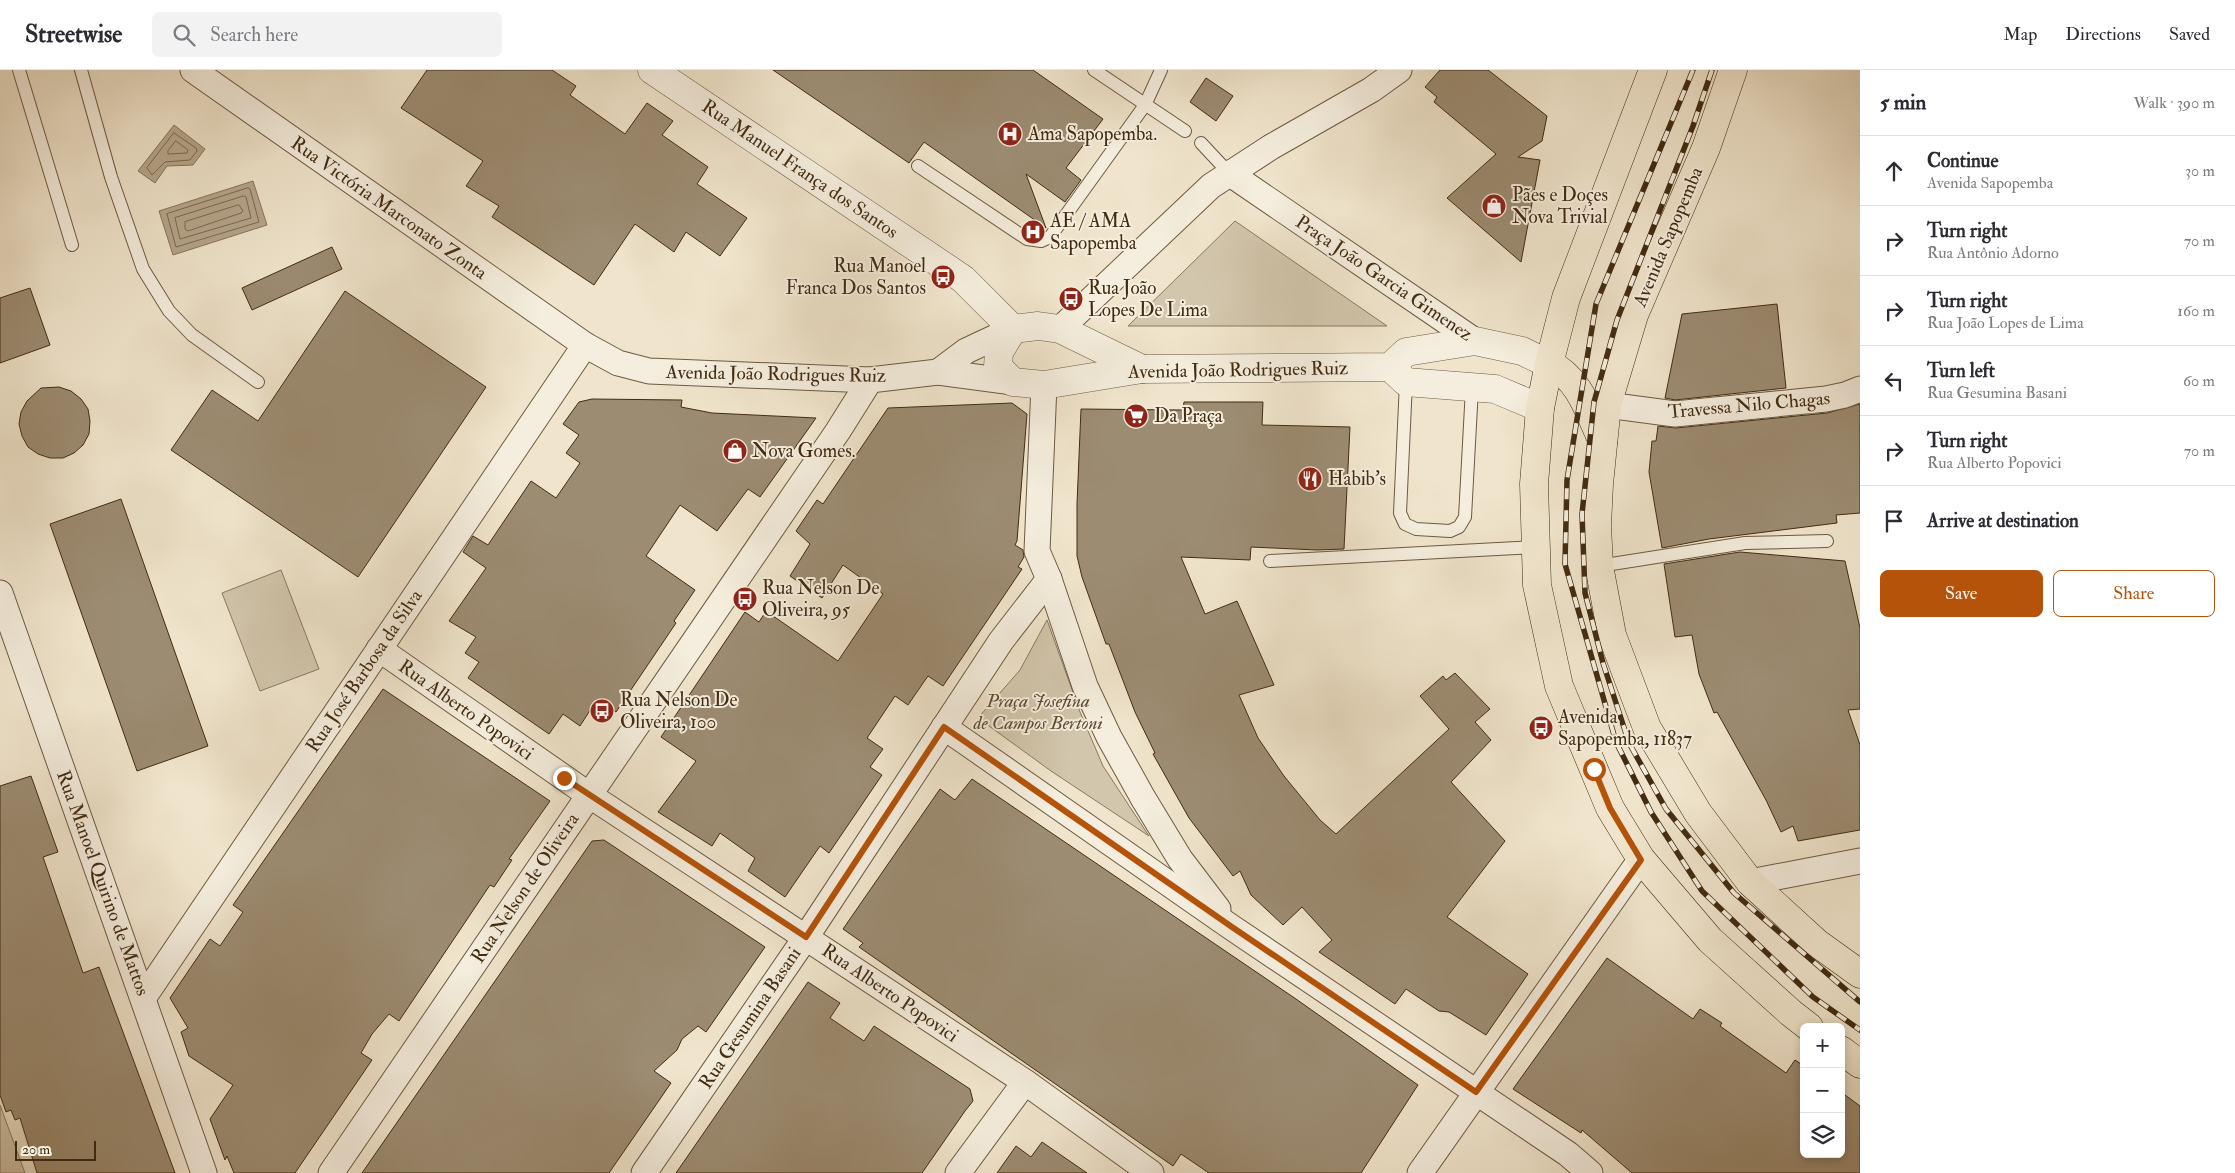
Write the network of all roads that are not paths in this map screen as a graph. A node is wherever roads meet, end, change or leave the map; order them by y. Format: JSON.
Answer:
{"nodes":[{"id":1,"x":19,"y":70,"type":"edge"},
{"id":2,"x":81,"y":70,"type":"edge"},
{"id":3,"x":193,"y":70,"type":"edge"},
{"id":4,"x":652,"y":70,"type":"edge"},
{"id":5,"x":1094,"y":70,"type":"edge"},
{"id":6,"x":1161,"y":70,"type":"edge"},
{"id":7,"x":1399,"y":70,"type":"edge"},
{"id":8,"x":1654,"y":70,"type":"edge"},
{"id":9,"x":1733,"y":70,"type":"edge"},
{"id":10,"x":1146,"y":105,"type":"junction"},
{"id":11,"x":1186,"y":131,"type":"dead end"},
{"id":12,"x":1202,"y":143,"type":"dead end"},
{"id":13,"x":918,"y":166,"type":"dead end"},
{"id":14,"x":1229,"y":173,"type":"junction"},
{"id":15,"x":72,"y":245,"type":"dead end"},
{"id":16,"x":1013,"y":329,"type":"junction"},
{"id":17,"x":1060,"y":329,"type":"junction"},
{"id":18,"x":1476,"y":341,"type":"junction"},
{"id":19,"x":585,"y":345,"type":"junction"},
{"id":20,"x":1549,"y":364,"type":"junction"},
{"id":21,"x":1142,"y":369,"type":"junction"},
{"id":22,"x":938,"y":372,"type":"junction"},
{"id":23,"x":1398,"y":375,"type":"junction"},
{"id":24,"x":870,"y":380,"type":"junction"},
{"id":25,"x":258,"y":382,"type":"dead end"},
{"id":26,"x":1013,"y":382,"type":"junction"},
{"id":27,"x":1044,"y":385,"type":"junction"},
{"id":28,"x":1472,"y":388,"type":"junction"},
{"id":29,"x":1860,"y":389,"type":"edge"},
{"id":30,"x":1607,"y":405,"type":"junction"},
{"id":31,"x":1540,"y":408,"type":"junction"},
{"id":32,"x":1603,"y":442,"type":"junction"},
{"id":33,"x":1827,"y":541,"type":"dead end"},
{"id":34,"x":1536,"y":547,"type":"junction"},
{"id":35,"x":1270,"y":561,"type":"dead end"},
{"id":36,"x":1599,"y":566,"type":"junction"},
{"id":37,"x":1049,"y":579,"type":"junction"},
{"id":38,"x":0,"y":593,"type":"edge"},
{"id":39,"x":379,"y":649,"type":"junction"},
{"id":40,"x":944,"y":727,"type":"junction"},
{"id":41,"x":589,"y":795,"type":"junction"},
{"id":42,"x":1641,"y":860,"type":"junction"},
{"id":43,"x":1860,"y":861,"type":"edge"},
{"id":44,"x":1750,"y":882,"type":"junction"},
{"id":45,"x":1232,"y":927,"type":"junction"},
{"id":46,"x":806,"y":937,"type":"junction"},
{"id":47,"x":1860,"y":974,"type":"edge"},
{"id":48,"x":144,"y":997,"type":"junction"},
{"id":49,"x":1804,"y":1023,"type":"edge"},
{"id":50,"x":1845,"y":1053,"type":"edge"},
{"id":51,"x":1860,"y":1064,"type":"edge"},
{"id":52,"x":1025,"y":1082,"type":"junction"},
{"id":53,"x":1476,"y":1092,"type":"junction"},
{"id":54,"x":204,"y":1173,"type":"edge"},
{"id":55,"x":331,"y":1173,"type":"edge"},
{"id":56,"x":644,"y":1173,"type":"edge"},
{"id":57,"x":958,"y":1173,"type":"edge"},
{"id":58,"x":1151,"y":1173,"type":"edge"},
{"id":59,"x":1420,"y":1173,"type":"edge"},
{"id":60,"x":1590,"y":1173,"type":"edge"}],
"edges":[{"from":1,"to":15,"type":"lane"},
{"from":2,"to":25,"type":"lane"},
{"from":3,"to":19,"type":"street","name":"Rua Victória Marconato Zonta"},
{"from":4,"to":16,"type":"street","name":"Rua Manuel França dos Santos"},
{"from":5,"to":10,"type":"lane"},
{"from":6,"to":10,"type":"lane"},
{"from":7,"to":14,"type":"street"},
{"from":8,"to":20,"type":"main road"},
{"from":9,"to":30,"type":"main road","name":"Avenida Sapopemba"},
{"from":10,"to":11,"type":"lane"},
{"from":10,"to":13,"type":"lane"},
{"from":12,"to":14,"type":"lane"},
{"from":14,"to":17,"type":"street"},
{"from":14,"to":18,"type":"street","name":"Praça João Garcia Gimenez"},
{"from":16,"to":17,"type":"street"},
{"from":16,"to":22,"type":"street"},
{"from":16,"to":26,"type":"street"},
{"from":17,"to":21,"type":"street"},
{"from":18,"to":20,"type":"street","name":"Praça João Garcia Gimenez"},
{"from":18,"to":23,"type":"street"},
{"from":19,"to":24,"type":"street","name":"Avenida João Rodrigues Ruiz"},
{"from":19,"to":39,"type":"street","name":"Rua José Barbosa da Silva"},
{"from":20,"to":31,"type":"main road"},
{"from":20,"to":32,"type":"main road"},
{"from":21,"to":23,"type":"street","name":"Avenida João Rodrigues Ruiz"},
{"from":21,"to":27,"type":"street","name":"Avenida João Rodrigues Ruiz"},
{"from":22,"to":24,"type":"street","name":"Avenida João Rodrigues Ruiz"},
{"from":22,"to":26,"type":"street","name":"Avenida João Rodrigues Ruiz"},
{"from":23,"to":28,"type":"street","name":"Avenida João Rodrigues Ruiz"},
{"from":23,"to":28,"type":"lane"},
{"from":24,"to":41,"type":"street","name":"Rua Nelson de Oliveira"},
{"from":26,"to":27,"type":"street","name":"Avenida João Rodrigues Ruiz"},
{"from":27,"to":37,"type":"street"},
{"from":28,"to":31,"type":"street","name":"Avenida João Rodrigues Ruiz"},
{"from":29,"to":30,"type":"street","name":"Travessa Nilo Chagas"},
{"from":30,"to":32,"type":"main road","name":"Avenida Sapopemba"},
{"from":31,"to":34,"type":"main road"},
{"from":32,"to":36,"type":"main road"},
{"from":33,"to":36,"type":"lane"},
{"from":34,"to":35,"type":"lane"},
{"from":34,"to":42,"type":"main road"},
{"from":36,"to":44,"type":"main road"},
{"from":37,"to":40,"type":"street","name":"Rua Gesumina Basani"},
{"from":37,"to":45,"type":"street"},
{"from":38,"to":48,"type":"street","name":"Rua Manoel Quirino de Mattos"},
{"from":39,"to":41,"type":"street","name":"Rua Alberto Popovici"},
{"from":39,"to":48,"type":"street","name":"Rua José Barbosa da Silva"},
{"from":40,"to":45,"type":"street"},
{"from":40,"to":46,"type":"street","name":"Rua Gesumina Basani"},
{"from":41,"to":46,"type":"street","name":"Rua Alberto Popovici"},
{"from":41,"to":55,"type":"street","name":"Rua Nelson de Oliveira"},
{"from":42,"to":49,"type":"main road"},
{"from":42,"to":53,"type":"street"},
{"from":43,"to":44,"type":"street"},
{"from":44,"to":47,"type":"main road"},
{"from":45,"to":53,"type":"street"},
{"from":46,"to":52,"type":"street","name":"Rua Alberto Popovici"},
{"from":46,"to":56,"type":"street","name":"Rua Gesumina Basani"},
{"from":48,"to":54,"type":"street","name":"Rua Manoel Quirino de Mattos"},
{"from":50,"to":51,"type":"main road"},
{"from":52,"to":57,"type":"street"},
{"from":52,"to":58,"type":"street","name":"Rua Alberto Popovici"},
{"from":53,"to":59,"type":"street"},
{"from":53,"to":60,"type":"street"}]}
